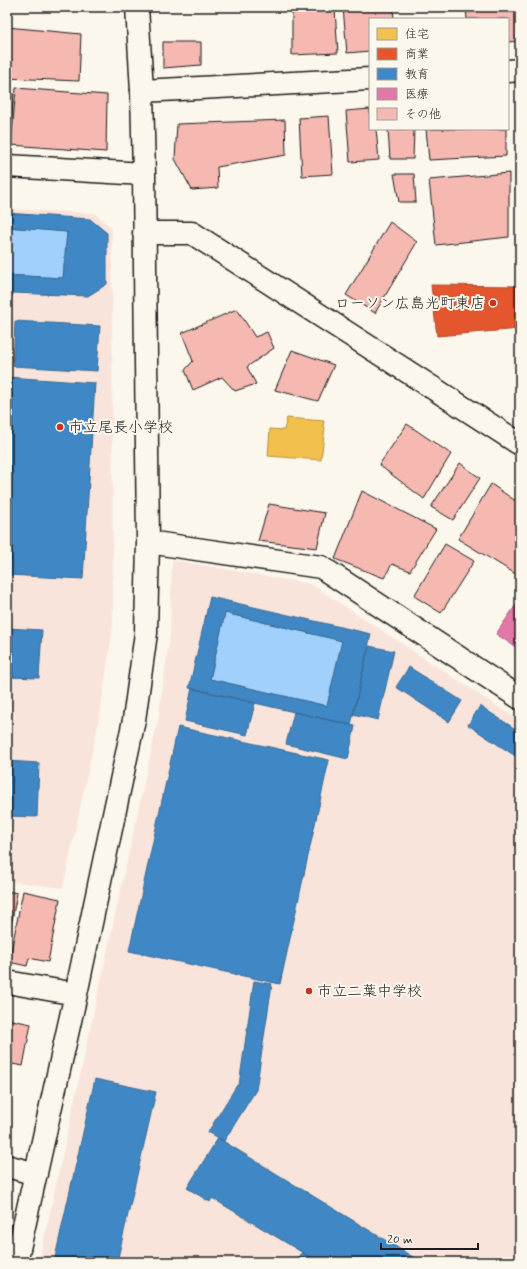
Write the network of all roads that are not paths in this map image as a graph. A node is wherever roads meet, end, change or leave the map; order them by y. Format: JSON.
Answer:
{"nodes":[{"id":1,"x":137,"y":7,"type":"edge"},
{"id":2,"x":520,"y":70,"type":"edge"},
{"id":3,"x":509,"y":71,"type":"edge"},
{"id":4,"x":369,"y":79,"type":"edge"},
{"id":5,"x":142,"y":91,"type":"junction"},
{"id":6,"x":7,"y":166,"type":"edge"},
{"id":7,"x":144,"y":174,"type":"junction"},
{"id":8,"x":144,"y":233,"type":"junction"},
{"id":9,"x":520,"y":444,"type":"edge"},
{"id":10,"x":148,"y":542,"type":"junction"},
{"id":11,"x":520,"y":698,"type":"edge"},
{"id":12,"x":7,"y":982,"type":"edge"},
{"id":13,"x":76,"y":994,"type":"junction"},
{"id":14,"x":7,"y":1166,"type":"edge"},
{"id":15,"x":36,"y":1174,"type":"junction"},
{"id":16,"x":16,"y":1262,"type":"edge"}],
"edges":[{"from":1,"to":5,"type":"street"},
{"from":2,"to":3,"type":"street"},
{"from":4,"to":5,"type":"street"},
{"from":5,"to":7,"type":"street"},
{"from":6,"to":7,"type":"street"},
{"from":7,"to":8,"type":"street"},
{"from":8,"to":9,"type":"street"},
{"from":8,"to":10,"type":"street"},
{"from":10,"to":11,"type":"street"},
{"from":10,"to":13,"type":"street"},
{"from":12,"to":13,"type":"street"},
{"from":13,"to":15,"type":"street"},
{"from":14,"to":15,"type":"street"},
{"from":15,"to":16,"type":"street"}]}
